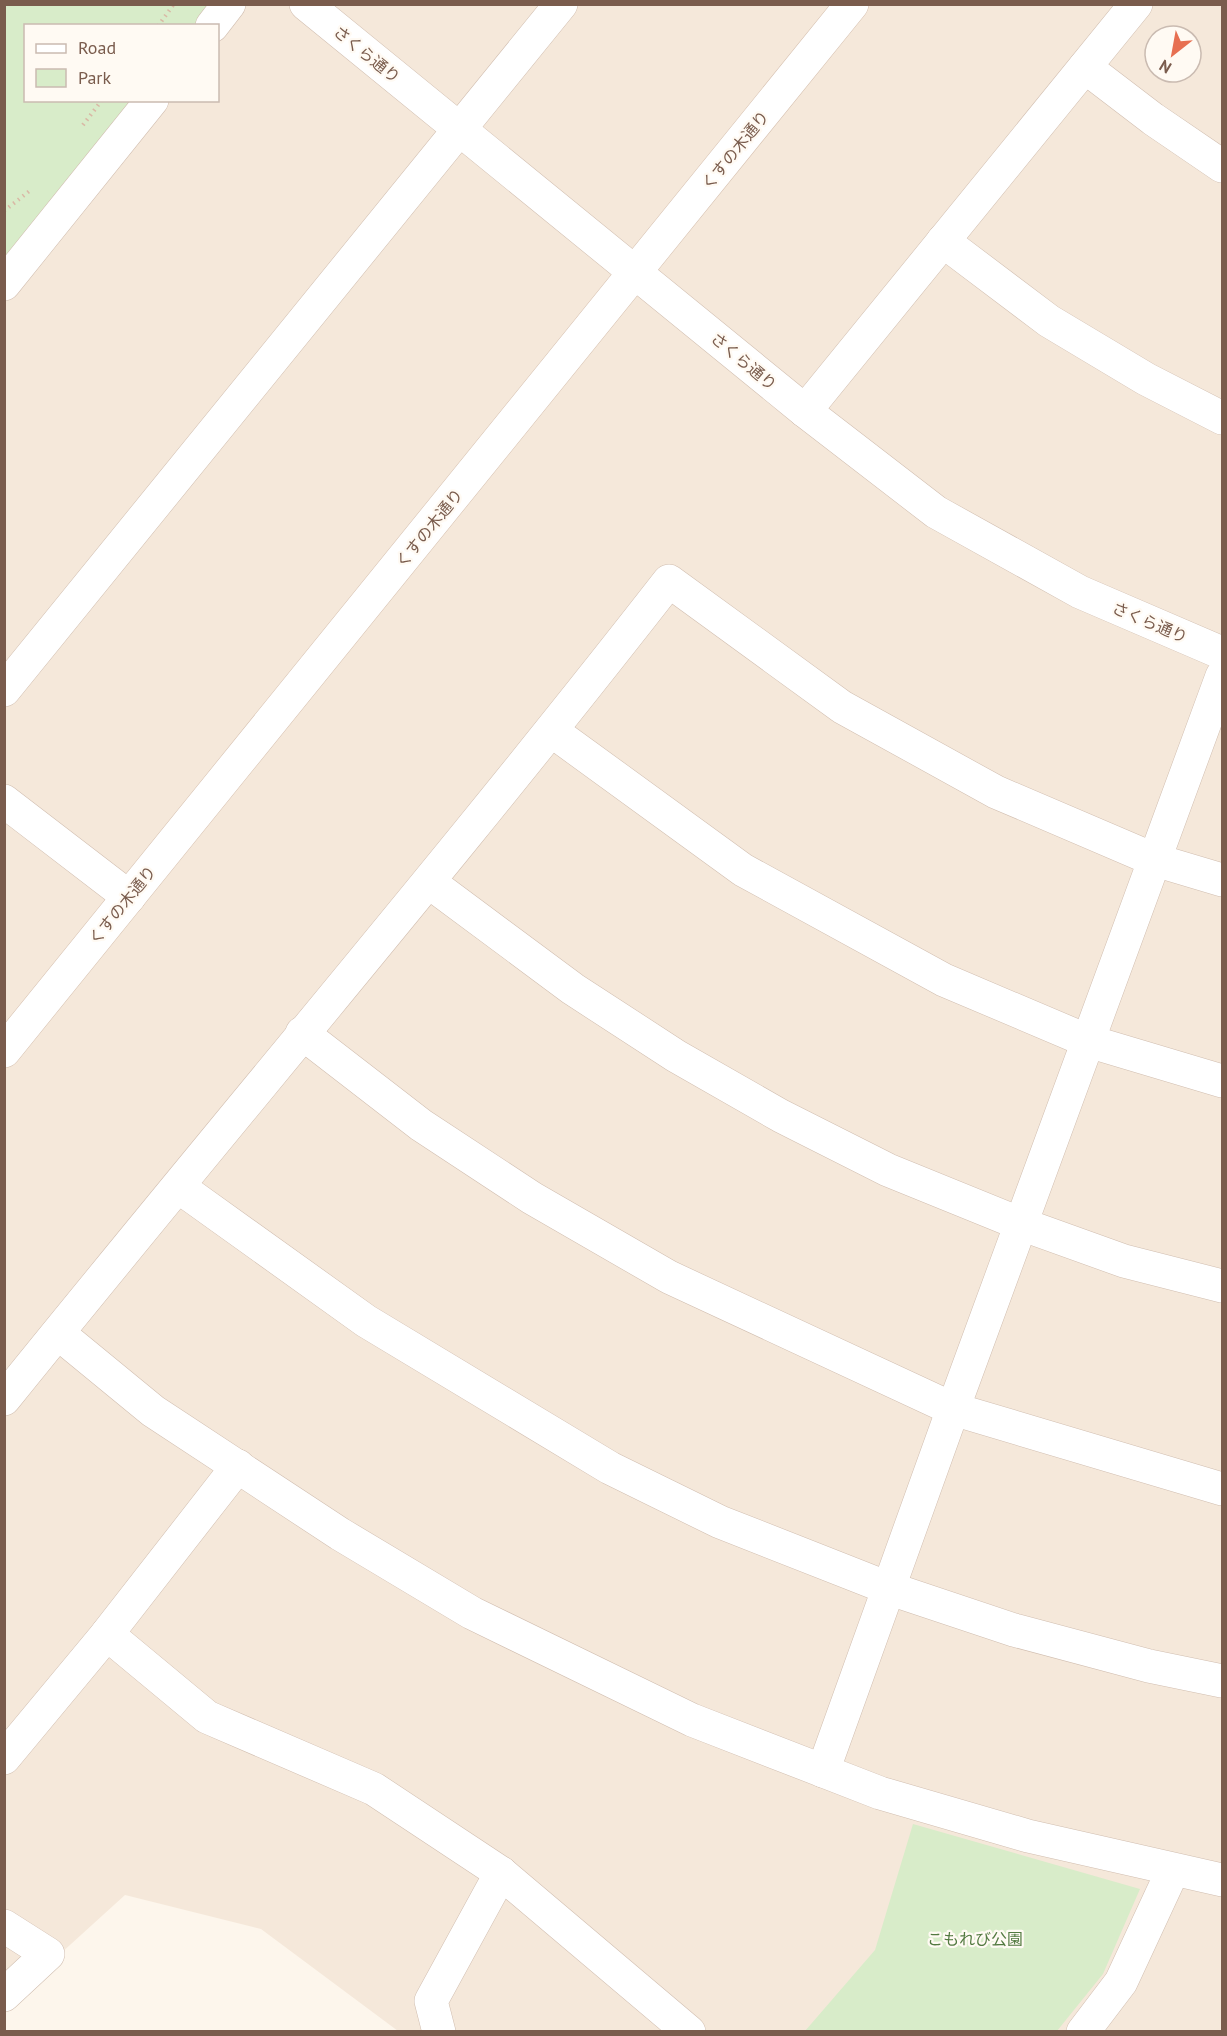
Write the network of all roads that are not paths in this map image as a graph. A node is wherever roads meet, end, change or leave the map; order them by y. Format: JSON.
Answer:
{"nodes":[{"id":1,"x":229,"y":4,"type":"edge"},
{"id":2,"x":306,"y":4,"type":"edge"},
{"id":3,"x":561,"y":4,"type":"edge"},
{"id":4,"x":852,"y":4,"type":"edge"},
{"id":5,"x":1136,"y":4,"type":"edge"},
{"id":6,"x":214,"y":24,"type":"edge"},
{"id":7,"x":1085,"y":67,"type":"junction"},
{"id":8,"x":150,"y":102,"type":"edge"},
{"id":9,"x":460,"y":130,"type":"junction"},
{"id":10,"x":1222,"y":166,"type":"edge"},
{"id":11,"x":943,"y":241,"type":"junction"},
{"id":12,"x":636,"y":272,"type":"junction"},
{"id":13,"x":4,"y":284,"type":"edge"},
{"id":14,"x":805,"y":411,"type":"junction"},
{"id":15,"x":1222,"y":418,"type":"edge"},
{"id":16,"x":1222,"y":653,"type":"edge"},
{"id":17,"x":1222,"y":676,"type":"edge"},
{"id":18,"x":4,"y":690,"type":"edge"},
{"id":19,"x":552,"y":731,"type":"junction"},
{"id":20,"x":4,"y":801,"type":"edge"},
{"id":21,"x":1155,"y":860,"type":"junction"},
{"id":22,"x":1222,"y":880,"type":"edge"},
{"id":23,"x":429,"y":882,"type":"junction"},
{"id":24,"x":129,"y":897,"type":"junction"},
{"id":25,"x":302,"y":1033,"type":"junction"},
{"id":26,"x":1088,"y":1041,"type":"junction"},
{"id":27,"x":4,"y":1051,"type":"edge"},
{"id":28,"x":1222,"y":1081,"type":"edge"},
{"id":29,"x":179,"y":1187,"type":"junction"},
{"id":30,"x":1021,"y":1224,"type":"junction"},
{"id":31,"x":1222,"y":1286,"type":"edge"},
{"id":32,"x":58,"y":1333,"type":"junction"},
{"id":33,"x":4,"y":1399,"type":"edge"},
{"id":34,"x":953,"y":1409,"type":"junction"},
{"id":35,"x":238,"y":1466,"type":"junction"},
{"id":36,"x":1222,"y":1489,"type":"edge"},
{"id":37,"x":888,"y":1588,"type":"junction"},
{"id":38,"x":107,"y":1634,"type":"junction"},
{"id":39,"x":1222,"y":1681,"type":"edge"},
{"id":40,"x":4,"y":1758,"type":"edge"},
{"id":41,"x":823,"y":1771,"type":"junction"},
{"id":42,"x":1173,"y":1870,"type":"junction"},
{"id":43,"x":501,"y":1873,"type":"junction"},
{"id":44,"x":1222,"y":1880,"type":"edge"},
{"id":45,"x":4,"y":1926,"type":"edge"},
{"id":46,"x":4,"y":1995,"type":"edge"},
{"id":47,"x":439,"y":2031,"type":"edge"},
{"id":48,"x":689,"y":2031,"type":"edge"},
{"id":49,"x":1083,"y":2031,"type":"edge"}],
"edges":[{"from":1,"to":6,"type":"street"},
{"from":2,"to":9,"type":"street","name":"さくら通り"},
{"from":3,"to":9,"type":"street"},
{"from":4,"to":12,"type":"street","name":"くすの木通り"},
{"from":5,"to":7,"type":"street"},
{"from":7,"to":10,"type":"street"},
{"from":7,"to":11,"type":"street"},
{"from":8,"to":13,"type":"street"},
{"from":9,"to":12,"type":"street","name":"さくら通り"},
{"from":9,"to":18,"type":"street"},
{"from":11,"to":14,"type":"street"},
{"from":11,"to":15,"type":"street"},
{"from":12,"to":14,"type":"street","name":"さくら通り"},
{"from":12,"to":24,"type":"street","name":"くすの木通り"},
{"from":14,"to":16,"type":"street","name":"さくら通り"},
{"from":17,"to":21,"type":"street"},
{"from":19,"to":21,"type":"street"},
{"from":19,"to":23,"type":"street"},
{"from":19,"to":26,"type":"street"},
{"from":20,"to":24,"type":"street"},
{"from":21,"to":22,"type":"street"},
{"from":21,"to":26,"type":"street"},
{"from":23,"to":25,"type":"street"},
{"from":23,"to":30,"type":"street"},
{"from":24,"to":27,"type":"street","name":"くすの木通り"},
{"from":25,"to":29,"type":"street"},
{"from":25,"to":34,"type":"street"},
{"from":26,"to":28,"type":"street"},
{"from":26,"to":30,"type":"street"},
{"from":29,"to":32,"type":"street"},
{"from":29,"to":37,"type":"street"},
{"from":30,"to":31,"type":"street"},
{"from":30,"to":34,"type":"street"},
{"from":32,"to":33,"type":"street"},
{"from":32,"to":35,"type":"street"},
{"from":34,"to":36,"type":"street"},
{"from":34,"to":37,"type":"street"},
{"from":35,"to":38,"type":"street"},
{"from":35,"to":41,"type":"street"},
{"from":37,"to":39,"type":"street"},
{"from":37,"to":41,"type":"street"},
{"from":38,"to":40,"type":"street"},
{"from":38,"to":43,"type":"street"},
{"from":41,"to":42,"type":"street"},
{"from":42,"to":44,"type":"street"},
{"from":42,"to":49,"type":"street"},
{"from":43,"to":47,"type":"street"},
{"from":43,"to":48,"type":"street"},
{"from":45,"to":46,"type":"street"}]}
